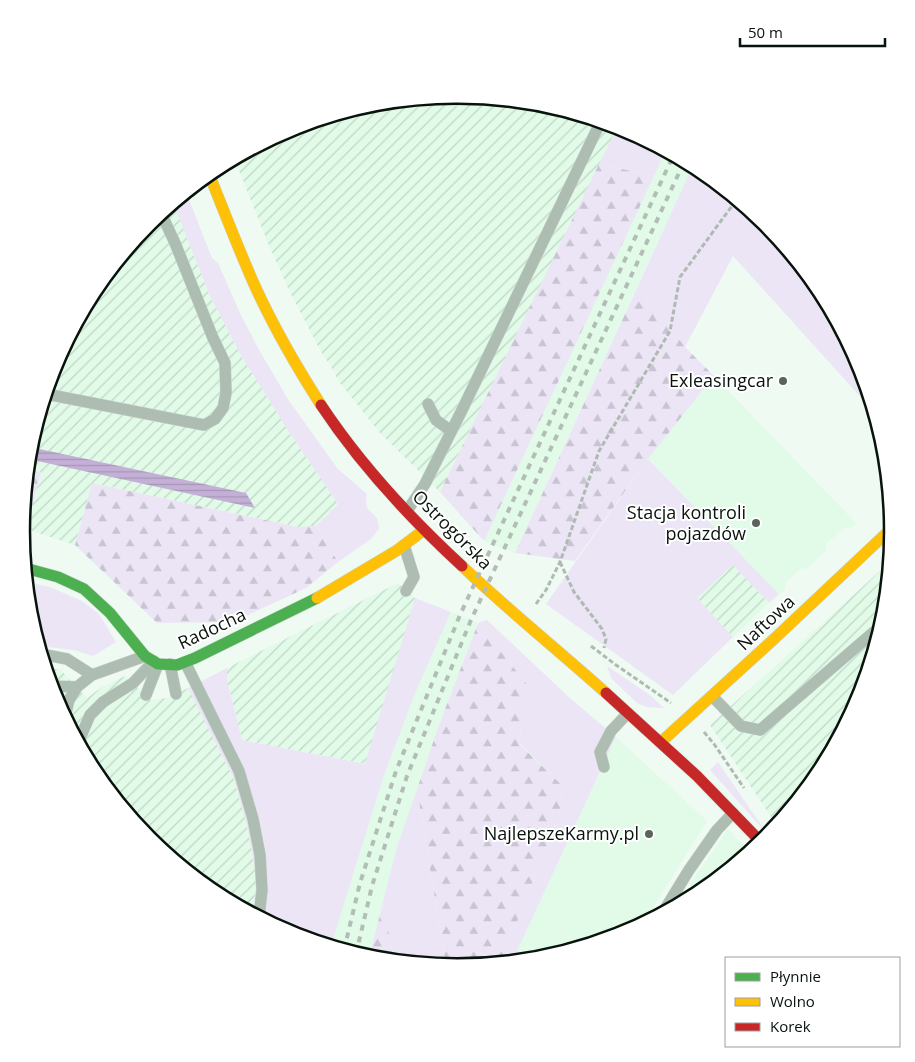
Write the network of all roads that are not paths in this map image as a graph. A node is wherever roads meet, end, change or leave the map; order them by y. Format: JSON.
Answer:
{"nodes":[{"id":1,"x":598,"y":127,"type":"edge"},
{"id":2,"x":212,"y":182,"type":"edge"},
{"id":3,"x":164,"y":221,"type":"edge"},
{"id":4,"x":53,"y":395,"type":"edge"},
{"id":5,"x":428,"y":404,"type":"dead end"},
{"id":6,"x":451,"y":431,"type":"junction"},
{"id":7,"x":407,"y":512,"type":"junction"},
{"id":8,"x":424,"y":530,"type":"junction"},
{"id":9,"x":885,"y":535,"type":"edge"},
{"id":10,"x":404,"y":545,"type":"junction"},
{"id":11,"x":32,"y":570,"type":"edge"},
{"id":12,"x":406,"y":590,"type":"dead end"},
{"id":13,"x":872,"y":633,"type":"edge"},
{"id":14,"x":49,"y":656,"type":"edge"},
{"id":15,"x":157,"y":661,"type":"junction"},
{"id":16,"x":185,"y":662,"type":"junction"},
{"id":17,"x":92,"y":675,"type":"junction"},
{"id":18,"x":60,"y":686,"type":"edge"},
{"id":19,"x":77,"y":687,"type":"junction"},
{"id":20,"x":176,"y":694,"type":"dead end"},
{"id":21,"x":146,"y":695,"type":"dead end"},
{"id":22,"x":712,"y":696,"type":"junction"},
{"id":23,"x":68,"y":707,"type":"edge"},
{"id":24,"x":628,"y":713,"type":"junction"},
{"id":25,"x":82,"y":735,"type":"edge"},
{"id":26,"x":661,"y":742,"type":"junction"},
{"id":27,"x":604,"y":767,"type":"dead end"},
{"id":28,"x":733,"y":813,"type":"junction"},
{"id":29,"x":756,"y":837,"type":"edge"},
{"id":30,"x":669,"y":902,"type":"edge"},
{"id":31,"x":260,"y":910,"type":"edge"}],
"edges":[{"from":1,"to":6,"type":"lane"},
{"from":2,"to":7,"type":"street","name":"Ostrogórska"},
{"from":3,"to":4,"type":"lane"},
{"from":5,"to":6,"type":"lane"},
{"from":6,"to":7,"type":"lane"},
{"from":7,"to":8,"type":"street","name":"Ostrogórska"},
{"from":8,"to":10,"type":"street","name":"Radocha"},
{"from":8,"to":24,"type":"street","name":"Ostrogórska"},
{"from":9,"to":22,"type":"street","name":"Naftowa"},
{"from":10,"to":12,"type":"lane"},
{"from":10,"to":16,"type":"street","name":"Radocha"},
{"from":11,"to":15,"type":"street"},
{"from":13,"to":22,"type":"lane"},
{"from":14,"to":17,"type":"lane"},
{"from":15,"to":16,"type":"street","name":"Radocha"},
{"from":15,"to":17,"type":"lane"},
{"from":15,"to":20,"type":"lane"},
{"from":15,"to":21,"type":"lane"},
{"from":15,"to":25,"type":"lane"},
{"from":16,"to":31,"type":"lane"},
{"from":17,"to":19,"type":"lane"},
{"from":18,"to":19,"type":"lane"},
{"from":19,"to":23,"type":"lane"},
{"from":22,"to":26,"type":"street","name":"Naftowa"},
{"from":24,"to":26,"type":"street","name":"Ostrogórska"},
{"from":24,"to":27,"type":"lane"},
{"from":26,"to":28,"type":"street","name":"Ostrogórska"},
{"from":28,"to":29,"type":"street","name":"Ostrogórska"},
{"from":28,"to":30,"type":"lane"}]}
